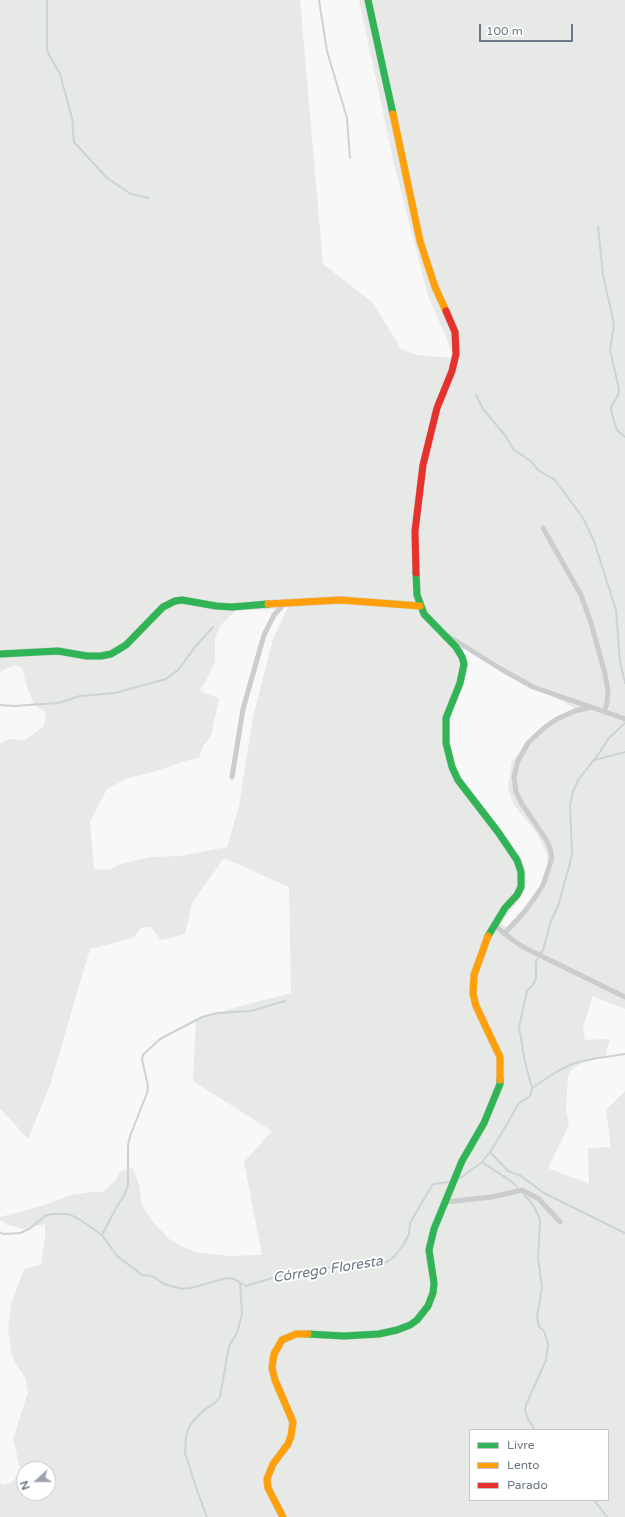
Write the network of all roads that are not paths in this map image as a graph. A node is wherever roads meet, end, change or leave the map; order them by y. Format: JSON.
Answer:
{"nodes":[{"id":1,"x":368,"y":0,"type":"edge"},
{"id":2,"x":543,"y":528,"type":"dead end"},
{"id":3,"x":287,"y":602,"type":"junction"},
{"id":4,"x":420,"y":606,"type":"junction"},
{"id":5,"x":442,"y":633,"type":"junction"},
{"id":6,"x":0,"y":654,"type":"edge"},
{"id":7,"x":591,"y":707,"type":"junction"},
{"id":8,"x":604,"y":712,"type":"junction"},
{"id":9,"x":625,"y":719,"type":"edge"},
{"id":10,"x":232,"y":776,"type":"dead end"},
{"id":11,"x":494,"y":925,"type":"junction"},
{"id":12,"x":504,"y":934,"type":"junction"},
{"id":13,"x":625,"y":997,"type":"edge"},
{"id":14,"x":445,"y":1202,"type":"junction"},
{"id":15,"x":560,"y":1222,"type":"dead end"},
{"id":16,"x":283,"y":1517,"type":"edge"}],
"edges":[{"from":1,"to":4,"type":"main road"},
{"from":2,"to":8,"type":"street"},
{"from":3,"to":4,"type":"main road"},
{"from":3,"to":6,"type":"main road"},
{"from":3,"to":10,"type":"street"},
{"from":4,"to":5,"type":"main road"},
{"from":5,"to":7,"type":"street"},
{"from":5,"to":11,"type":"main road"},
{"from":7,"to":8,"type":"street"},
{"from":7,"to":12,"type":"street"},
{"from":8,"to":9,"type":"street"},
{"from":11,"to":12,"type":"street"},
{"from":11,"to":14,"type":"main road"},
{"from":12,"to":13,"type":"street"},
{"from":14,"to":15,"type":"street"},
{"from":14,"to":16,"type":"main road"}]}
